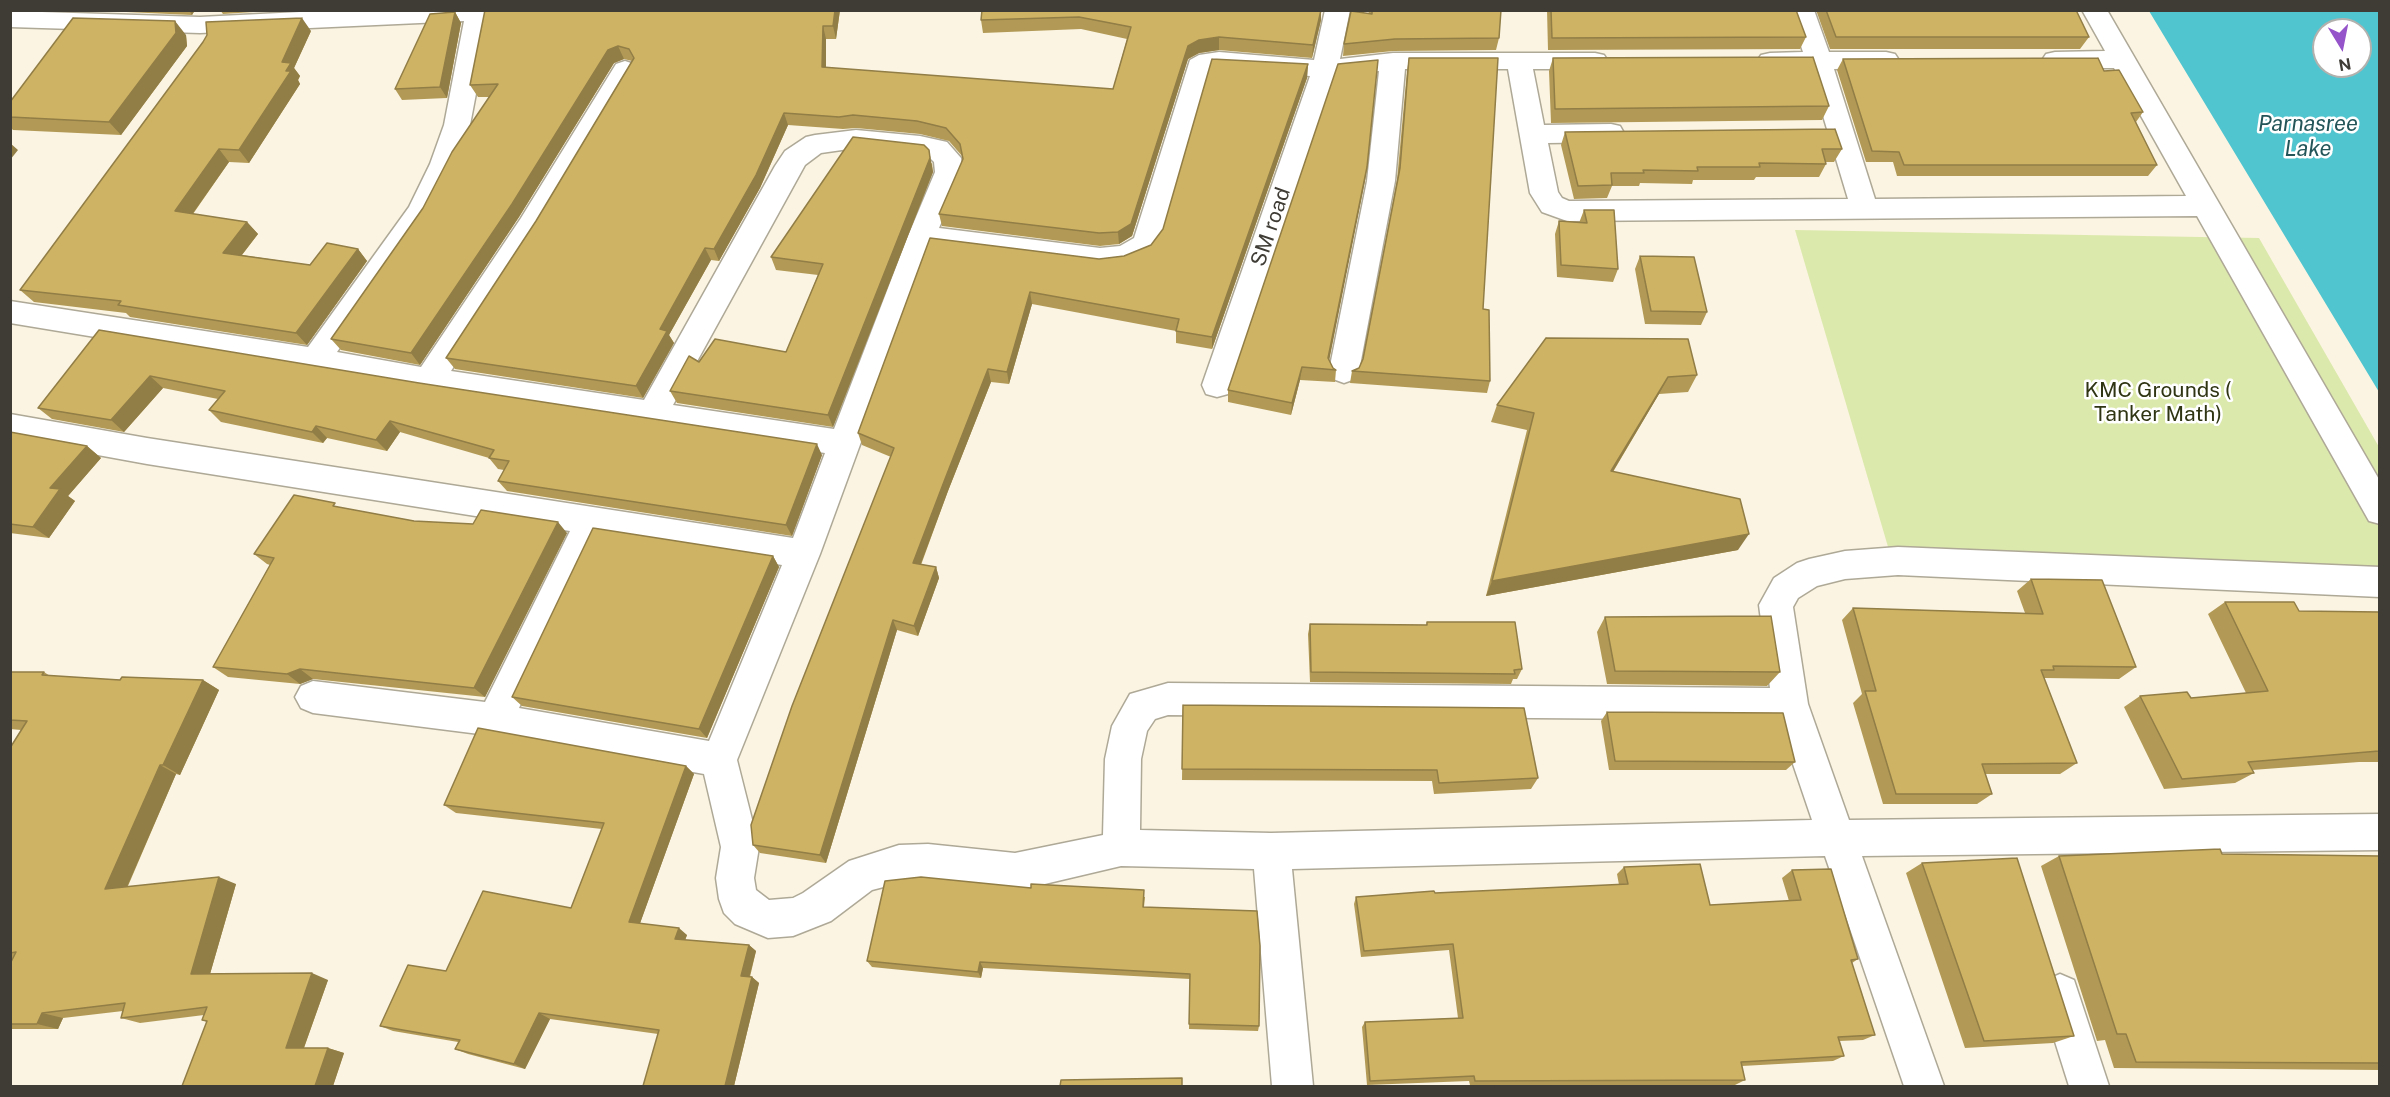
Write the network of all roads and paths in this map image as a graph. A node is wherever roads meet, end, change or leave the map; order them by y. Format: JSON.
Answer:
{"nodes":[{"id":1,"x":526,"y":10,"type":"edge"},
{"id":2,"x":1338,"y":10,"type":"edge"},
{"id":3,"x":1800,"y":10,"type":"edge"},
{"id":4,"x":2094,"y":10,"type":"edge"},
{"id":5,"x":478,"y":12,"type":"edge"},
{"id":6,"x":10,"y":19,"type":"edge"},
{"id":7,"x":204,"y":28,"type":"edge"},
{"id":8,"x":2122,"y":59,"type":"junction"},
{"id":9,"x":1912,"y":60,"type":"edge"},
{"id":10,"x":2029,"y":60,"type":"edge"},
{"id":11,"x":1393,"y":61,"type":"junction"},
{"id":12,"x":1519,"y":61,"type":"junction"},
{"id":13,"x":1615,"y":61,"type":"edge"},
{"id":14,"x":1747,"y":61,"type":"edge"},
{"id":15,"x":1819,"y":61,"type":"junction"},
{"id":16,"x":1325,"y":69,"type":"junction"},
{"id":17,"x":625,"y":70,"type":"edge"},
{"id":18,"x":1640,"y":133,"type":"edge"},
{"id":19,"x":1534,"y":134,"type":"junction"},
{"id":20,"x":2205,"y":206,"type":"junction"},
{"id":21,"x":1864,"y":207,"type":"junction"},
{"id":22,"x":922,"y":236,"type":"junction"},
{"id":23,"x":15,"y":305,"type":"edge"},
{"id":24,"x":315,"y":360,"type":"junction"},
{"id":25,"x":1344,"y":371,"type":"dead end"},
{"id":26,"x":429,"y":380,"type":"junction"},
{"id":27,"x":1217,"y":385,"type":"dead end"},
{"id":28,"x":652,"y":414,"type":"junction"},
{"id":29,"x":10,"y":426,"type":"edge"},
{"id":30,"x":844,"y":443,"type":"junction"},
{"id":31,"x":2379,"y":512,"type":"edge"},
{"id":32,"x":591,"y":520,"type":"junction"},
{"id":33,"x":803,"y":554,"type":"junction"},
{"id":34,"x":2379,"y":582,"type":"edge"},
{"id":35,"x":313,"y":697,"type":"dead end"},
{"id":36,"x":1790,"y":704,"type":"junction"},
{"id":37,"x":495,"y":720,"type":"junction"},
{"id":38,"x":719,"y":760,"type":"junction"},
{"id":39,"x":2379,"y":832,"type":"edge"},
{"id":40,"x":1838,"y":838,"type":"junction"},
{"id":41,"x":1120,"y":848,"type":"junction"},
{"id":42,"x":1271,"y":851,"type":"junction"},
{"id":43,"x":2050,"y":961,"type":"edge"},
{"id":44,"x":1293,"y":1086,"type":"edge"},
{"id":45,"x":1924,"y":1086,"type":"edge"},
{"id":46,"x":2090,"y":1086,"type":"edge"}],
"edges":[{"from":1,"to":5,"type":"street"},
{"from":2,"to":16,"type":"street","name":"SM road"},
{"from":3,"to":15,"type":"street"},
{"from":4,"to":8,"type":"street"},
{"from":5,"to":7,"type":"street"},
{"from":5,"to":24,"type":"street"},
{"from":6,"to":7,"type":"street"},
{"from":8,"to":10,"type":"street"},
{"from":8,"to":20,"type":"street"},
{"from":9,"to":15,"type":"street"},
{"from":11,"to":12,"type":"street"},
{"from":11,"to":16,"type":"street"},
{"from":11,"to":25,"type":"street"},
{"from":12,"to":13,"type":"street"},
{"from":12,"to":19,"type":"street"},
{"from":14,"to":15,"type":"street"},
{"from":15,"to":21,"type":"street"},
{"from":16,"to":22,"type":"street"},
{"from":16,"to":27,"type":"street","name":"SM road"},
{"from":17,"to":26,"type":"street"},
{"from":18,"to":19,"type":"street"},
{"from":19,"to":21,"type":"street"},
{"from":20,"to":21,"type":"street"},
{"from":20,"to":31,"type":"street"},
{"from":22,"to":28,"type":"street"},
{"from":22,"to":30,"type":"street"},
{"from":23,"to":24,"type":"street"},
{"from":24,"to":26,"type":"street"},
{"from":26,"to":28,"type":"street"},
{"from":28,"to":30,"type":"street"},
{"from":29,"to":32,"type":"street"},
{"from":30,"to":33,"type":"street"},
{"from":32,"to":33,"type":"street"},
{"from":32,"to":37,"type":"street"},
{"from":33,"to":38,"type":"street"},
{"from":34,"to":36,"type":"street"},
{"from":35,"to":37,"type":"street"},
{"from":36,"to":40,"type":"street"},
{"from":36,"to":41,"type":"street"},
{"from":37,"to":38,"type":"street"},
{"from":38,"to":41,"type":"street"},
{"from":39,"to":40,"type":"street"},
{"from":40,"to":42,"type":"street"},
{"from":40,"to":45,"type":"street"},
{"from":41,"to":42,"type":"street"},
{"from":42,"to":44,"type":"street"},
{"from":43,"to":46,"type":"street"}]}
